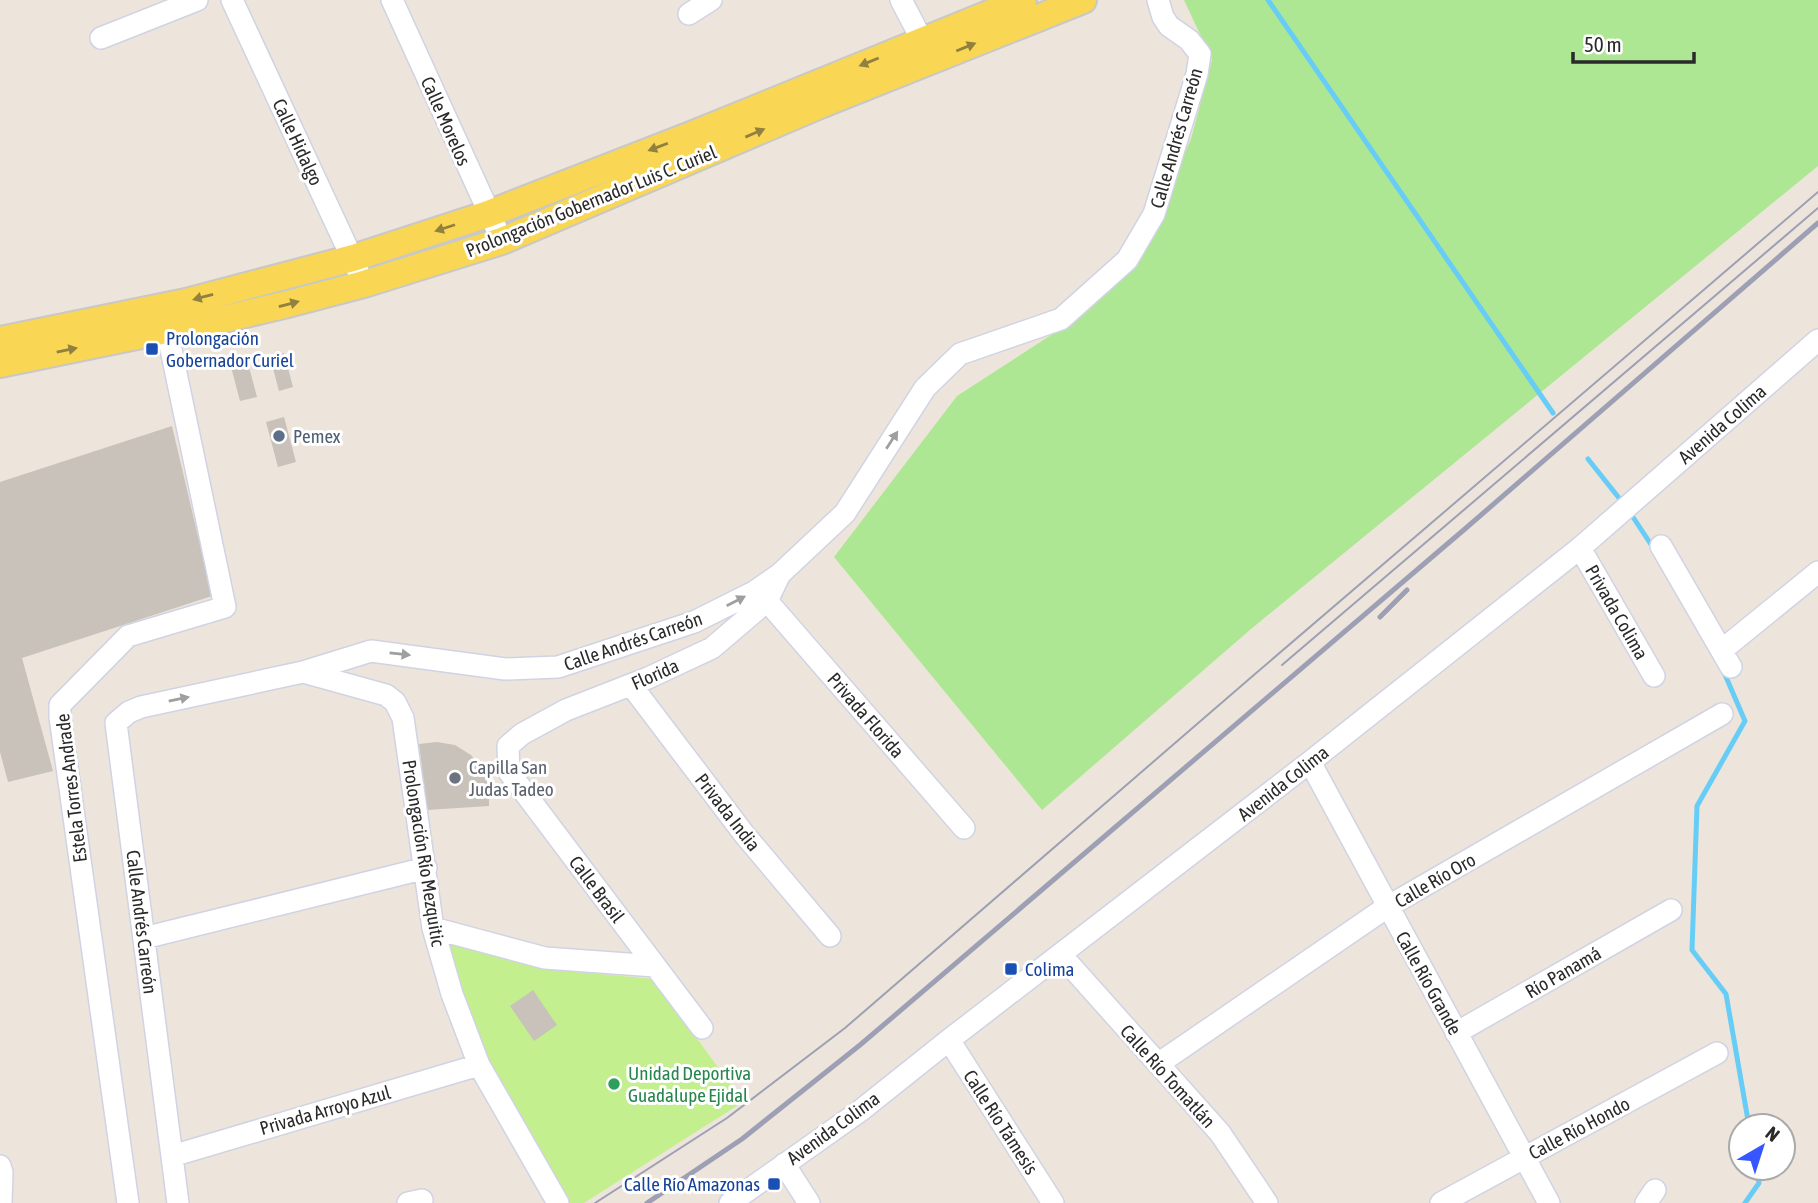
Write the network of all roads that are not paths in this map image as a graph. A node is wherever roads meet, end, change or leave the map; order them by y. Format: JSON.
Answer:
{"nodes":[{"id":1,"x":197,"y":0,"type":"edge"},
{"id":2,"x":232,"y":0,"type":"edge"},
{"id":3,"x":392,"y":0,"type":"edge"},
{"id":4,"x":711,"y":0,"type":"edge"},
{"id":5,"x":901,"y":0,"type":"edge"},
{"id":6,"x":1023,"y":0,"type":"edge"},
{"id":7,"x":1083,"y":0,"type":"edge"},
{"id":8,"x":1158,"y":0,"type":"edge"},
{"id":9,"x":689,"y":14,"type":"dead end"},
{"id":10,"x":101,"y":38,"type":"dead end"},
{"id":11,"x":922,"y":40,"type":"junction"},
{"id":12,"x":488,"y":214,"type":"junction"},
{"id":13,"x":502,"y":241,"type":"junction"},
{"id":14,"x":353,"y":258,"type":"junction"},
{"id":15,"x":364,"y":284,"type":"junction"},
{"id":16,"x":164,"y":319,"type":"junction"},
{"id":17,"x":0,"y":340,"type":"edge"},
{"id":18,"x":1818,"y":340,"type":"edge"},
{"id":19,"x":0,"y":364,"type":"edge"},
{"id":20,"x":1661,"y":546,"type":"dead end"},
{"id":21,"x":1580,"y":548,"type":"junction"},
{"id":22,"x":1818,"y":572,"type":"edge"},
{"id":23,"x":780,"y":574,"type":"junction"},
{"id":24,"x":767,"y":601,"type":"junction"},
{"id":25,"x":303,"y":672,"type":"junction"},
{"id":26,"x":1654,"y":676,"type":"dead end"},
{"id":27,"x":631,"y":685,"type":"junction"},
{"id":28,"x":1722,"y":714,"type":"dead end"},
{"id":29,"x":508,"y":746,"type":"joint"},
{"id":30,"x":1310,"y":762,"type":"junction"},
{"id":31,"x":964,"y":828,"type":"dead end"},
{"id":32,"x":426,"y":868,"type":"junction"},
{"id":33,"x":1387,"y":908,"type":"junction"},
{"id":34,"x":1671,"y":910,"type":"dead end"},
{"id":35,"x":433,"y":928,"type":"junction"},
{"id":36,"x":830,"y":936,"type":"dead end"},
{"id":37,"x":144,"y":938,"type":"junction"},
{"id":38,"x":1060,"y":955,"type":"junction"},
{"id":39,"x":655,"y":966,"type":"junction"},
{"id":40,"x":702,"y":1028,"type":"dead end"},
{"id":41,"x":1456,"y":1033,"type":"junction"},
{"id":42,"x":949,"y":1040,"type":"junction"},
{"id":43,"x":1717,"y":1054,"type":"dead end"},
{"id":44,"x":1158,"y":1064,"type":"junction"},
{"id":45,"x":479,"y":1065,"type":"junction"},
{"id":46,"x":172,"y":1156,"type":"junction"},
{"id":47,"x":1525,"y":1157,"type":"junction"},
{"id":48,"x":784,"y":1164,"type":"junction"},
{"id":49,"x":0,"y":1166,"type":"edge"},
{"id":50,"x":1,"y":1203,"type":"edge"},
{"id":51,"x":128,"y":1203,"type":"edge"},
{"id":52,"x":178,"y":1203,"type":"edge"},
{"id":53,"x":558,"y":1203,"type":"edge"},
{"id":54,"x":730,"y":1203,"type":"edge"},
{"id":55,"x":809,"y":1203,"type":"edge"},
{"id":56,"x":1053,"y":1203,"type":"edge"},
{"id":57,"x":1267,"y":1203,"type":"edge"},
{"id":58,"x":1441,"y":1203,"type":"edge"},
{"id":59,"x":1549,"y":1203,"type":"edge"}],
"edges":[{"from":1,"to":10,"type":"street"},
{"from":2,"to":14,"type":"street","name":"Calle Hidalgo"},
{"from":3,"to":12,"type":"street","name":"Calle Morelos"},
{"from":4,"to":9,"type":"street"},
{"from":5,"to":11,"type":"street"},
{"from":6,"to":11,"type":"main road","name":"Prolongación Gobernador Luis C. Curiel"},
{"from":13,"to":7,"type":"main road","name":"Prolongación Gobernador Luis C. Curiel","one_way":true},
{"from":23,"to":8,"type":"street","name":"Calle Andrés Carreón","one_way":true},
{"from":11,"to":12,"type":"main road","name":"Prolongación Gobernador Luis C. Curiel","one_way":true},
{"from":12,"to":13,"type":"street","name":"Calle Morelos"},
{"from":12,"to":14,"type":"main road","name":"Prolongación Gobernador Luis C. Curiel","one_way":true},
{"from":13,"to":15,"type":"main road","name":"Prolongación Gobernador Luis C. Curiel"},
{"from":14,"to":15,"type":"street","name":"Calle Hidalgo"},
{"from":14,"to":16,"type":"main road","name":"Prolongación Gobernador Luis C. Curiel","one_way":true},
{"from":16,"to":15,"type":"main road","name":"Prolongación Gobernador Luis C. Curiel","one_way":true},
{"from":16,"to":17,"type":"main road","name":"Prolongación Gobernador Luis C. Curiel"},
{"from":19,"to":16,"type":"main road","name":"Prolongación Gobernador Luis C. Curiel","one_way":true},
{"from":16,"to":51,"type":"street","name":"Estela Torres Andrade"},
{"from":18,"to":21,"type":"street","name":"Avenida Colima"},
{"from":20,"to":22,"type":"street"},
{"from":21,"to":26,"type":"street","name":"Privada Colima"},
{"from":21,"to":30,"type":"street","name":"Avenida Colima"},
{"from":23,"to":24,"type":"street","name":"Florida"},
{"from":25,"to":23,"type":"street","name":"Calle Andrés Carreón","one_way":true},
{"from":24,"to":27,"type":"street","name":"Florida"},
{"from":24,"to":31,"type":"street","name":"Privada Florida"},
{"from":25,"to":32,"type":"street","name":"Prolongación Río Mezquitic"},
{"from":37,"to":25,"type":"street","name":"Calle Andrés Carreón","one_way":true},
{"from":27,"to":29,"type":"street","name":"Florida"},
{"from":27,"to":36,"type":"street","name":"Privada India"},
{"from":28,"to":33,"type":"street","name":"Calle Río Oro"},
{"from":29,"to":39,"type":"street","name":"Calle Brasil"},
{"from":30,"to":33,"type":"street","name":"Calle Río Grande"},
{"from":30,"to":38,"type":"street","name":"Avenida Colima"},
{"from":32,"to":35,"type":"street","name":"Prolongación Río Mezquitic"},
{"from":32,"to":37,"type":"street"},
{"from":33,"to":41,"type":"street","name":"Calle Río Grande"},
{"from":33,"to":44,"type":"street","name":"Calle Río Oro"},
{"from":34,"to":41,"type":"street","name":"Río Panamá"},
{"from":35,"to":39,"type":"street"},
{"from":35,"to":45,"type":"street","name":"Prolongación Río Mezquitic"},
{"from":37,"to":46,"type":"street","name":"Calle Andrés Carreón"},
{"from":38,"to":42,"type":"street","name":"Avenida Colima"},
{"from":38,"to":44,"type":"street","name":"Calle Río Tomatlán"},
{"from":39,"to":40,"type":"street","name":"Calle Brasil"},
{"from":41,"to":47,"type":"street","name":"Calle Río Grande"},
{"from":42,"to":48,"type":"street","name":"Avenida Colima"},
{"from":42,"to":56,"type":"street","name":"Calle Río Támesis"},
{"from":43,"to":47,"type":"street","name":"Calle Río Hondo"},
{"from":44,"to":57,"type":"street","name":"Calle Río Tomatlán"},
{"from":45,"to":46,"type":"street","name":"Privada Arroyo Azul"},
{"from":45,"to":53,"type":"street","name":"Prolongación Río Mezquitic"},
{"from":46,"to":52,"type":"street","name":"Calle Andrés Carreón"},
{"from":47,"to":58,"type":"street","name":"Calle Río Hondo"},
{"from":47,"to":59,"type":"street","name":"Calle Río Grande"},
{"from":48,"to":54,"type":"street","name":"Avenida Colima"},
{"from":48,"to":55,"type":"street"},
{"from":49,"to":50,"type":"street"}]}
